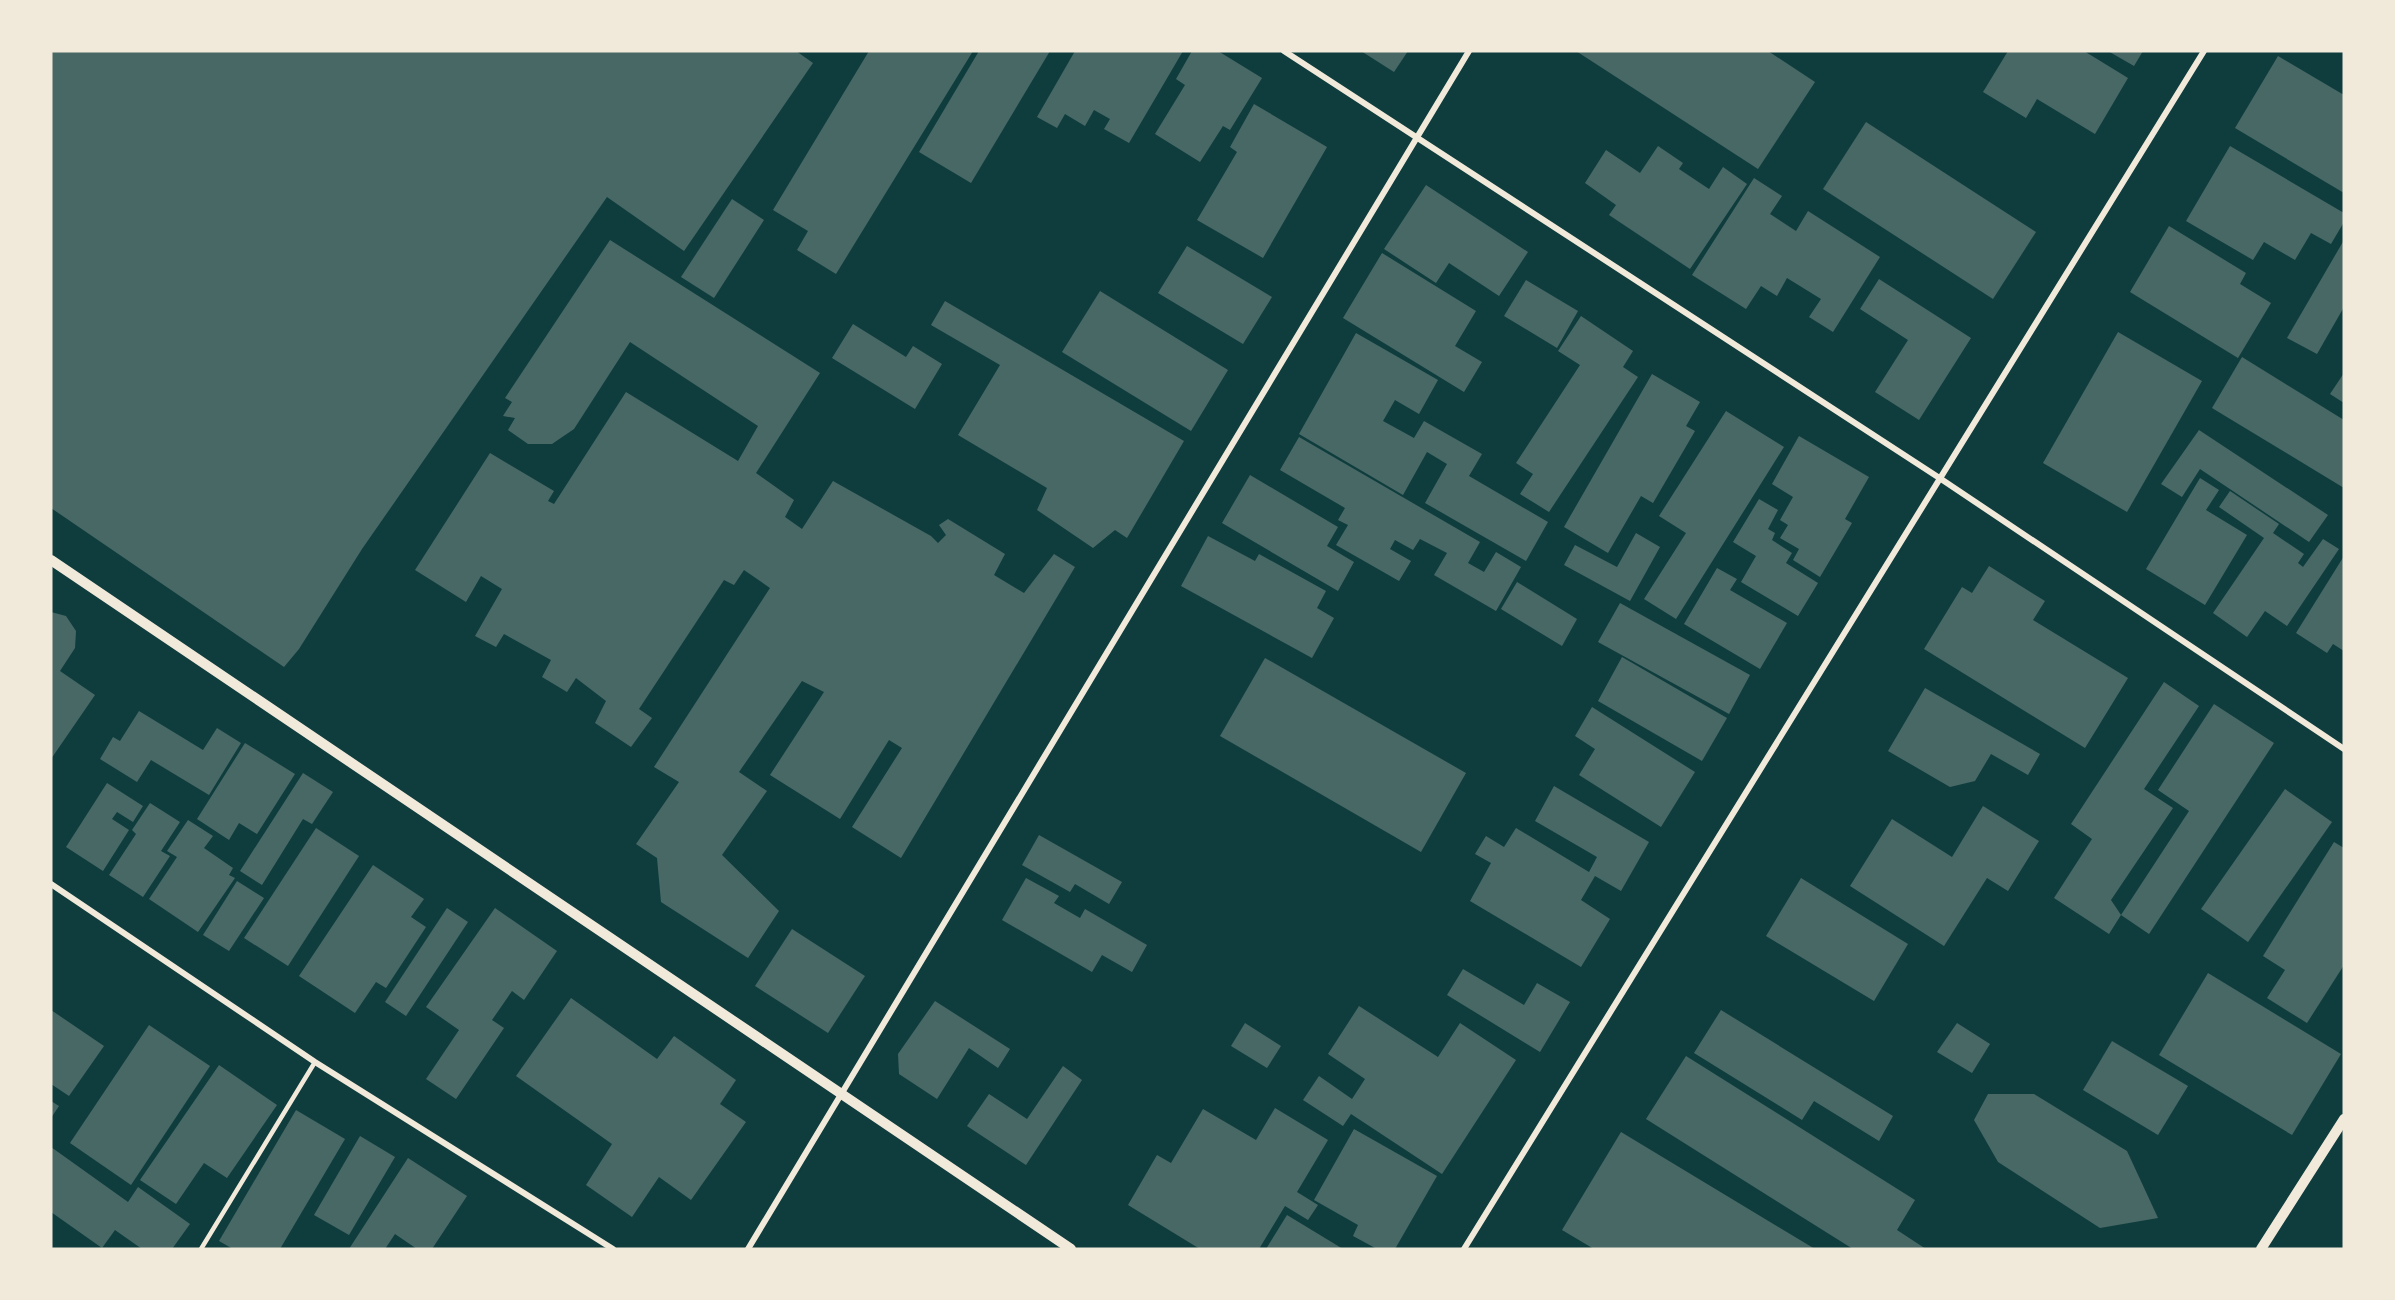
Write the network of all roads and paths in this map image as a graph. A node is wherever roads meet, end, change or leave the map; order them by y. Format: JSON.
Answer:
{"nodes":[{"id":1,"x":1284,"y":51,"type":"edge"},
{"id":2,"x":1469,"y":51,"type":"edge"},
{"id":3,"x":2204,"y":51,"type":"edge"},
{"id":4,"x":1415,"y":139,"type":"junction"},
{"id":5,"x":1941,"y":479,"type":"junction"},
{"id":6,"x":51,"y":560,"type":"edge"},
{"id":7,"x":2344,"y":749,"type":"edge"},
{"id":8,"x":51,"y":884,"type":"edge"},
{"id":9,"x":315,"y":1062,"type":"junction"},
{"id":10,"x":841,"y":1095,"type":"junction"},
{"id":11,"x":2344,"y":1119,"type":"edge"},
{"id":12,"x":201,"y":1249,"type":"edge"},
{"id":13,"x":613,"y":1249,"type":"edge"},
{"id":14,"x":748,"y":1249,"type":"edge"},
{"id":15,"x":1071,"y":1249,"type":"edge"},
{"id":16,"x":1464,"y":1249,"type":"edge"},
{"id":17,"x":2261,"y":1249,"type":"edge"}],
"edges":[{"from":1,"to":4,"type":"street"},
{"from":2,"to":4,"type":"street"},
{"from":3,"to":5,"type":"street"},
{"from":4,"to":5,"type":"street"},
{"from":4,"to":10,"type":"street"},
{"from":5,"to":7,"type":"street"},
{"from":5,"to":16,"type":"street"},
{"from":6,"to":10,"type":"street"},
{"from":8,"to":9,"type":"street"},
{"from":9,"to":12,"type":"lane"},
{"from":9,"to":13,"type":"street"},
{"from":10,"to":14,"type":"street"},
{"from":10,"to":15,"type":"street"},
{"from":11,"to":17,"type":"street"}]}
